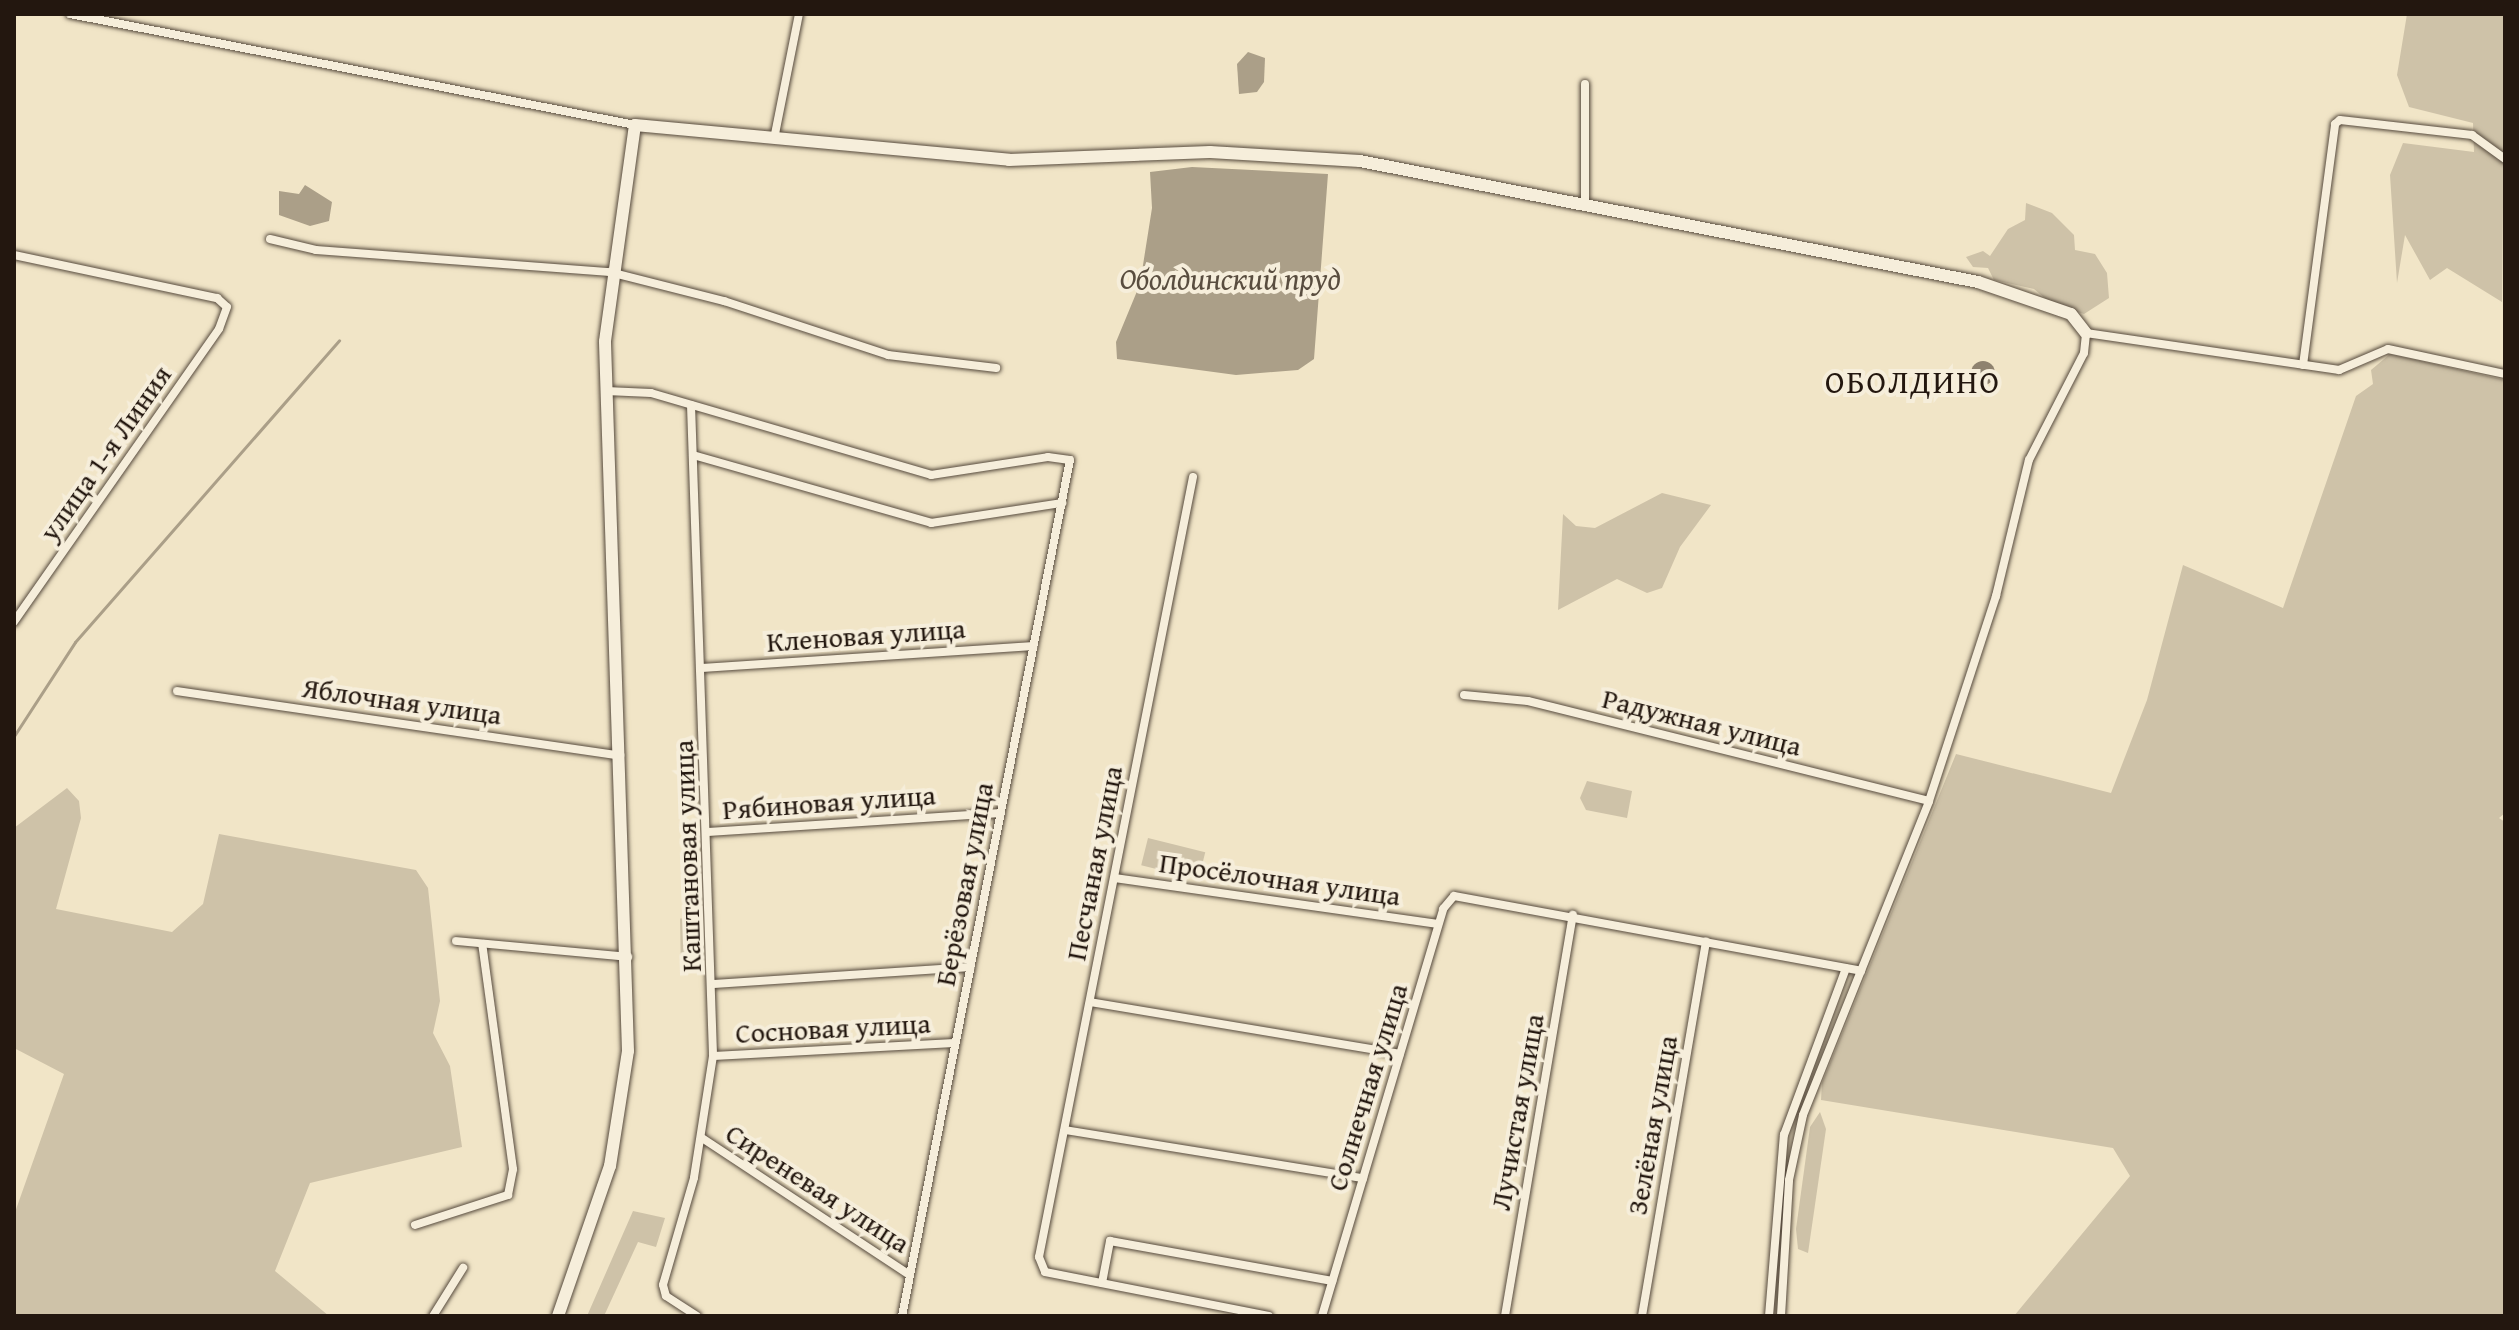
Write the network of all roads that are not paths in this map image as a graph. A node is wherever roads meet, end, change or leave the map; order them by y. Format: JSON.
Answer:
{"nodes":[{"id":1,"x":70,"y":14,"type":"edge"},
{"id":2,"x":799,"y":14,"type":"edge"},
{"id":3,"x":1585,"y":84,"type":"dead end"},
{"id":4,"x":635,"y":125,"type":"junction"},
{"id":5,"x":774,"y":139,"type":"junction"},
{"id":6,"x":2505,"y":159,"type":"edge"},
{"id":7,"x":1585,"y":203,"type":"junction"},
{"id":8,"x":270,"y":239,"type":"dead end"},
{"id":9,"x":14,"y":255,"type":"edge"},
{"id":10,"x":610,"y":272,"type":"junction"},
{"id":11,"x":2086,"y":333,"type":"junction"},
{"id":12,"x":2303,"y":365,"type":"junction"},
{"id":13,"x":996,"y":368,"type":"dead end"},
{"id":14,"x":2505,"y":374,"type":"edge"},
{"id":15,"x":606,"y":391,"type":"junction"},
{"id":16,"x":691,"y":405,"type":"junction"},
{"id":17,"x":693,"y":455,"type":"junction"},
{"id":18,"x":1193,"y":477,"type":"dead end"},
{"id":19,"x":1062,"y":503,"type":"junction"},
{"id":20,"x":14,"y":622,"type":"edge"},
{"id":21,"x":1033,"y":646,"type":"junction"},
{"id":22,"x":702,"y":668,"type":"junction"},
{"id":23,"x":177,"y":691,"type":"dead end"},
{"id":24,"x":1464,"y":695,"type":"dead end"},
{"id":25,"x":620,"y":756,"type":"junction"},
{"id":26,"x":1929,"y":801,"type":"junction"},
{"id":27,"x":1000,"y":813,"type":"junction"},
{"id":28,"x":708,"y":832,"type":"junction"},
{"id":29,"x":1115,"y":878,"type":"junction"},
{"id":30,"x":1573,"y":915,"type":"junction"},
{"id":31,"x":1438,"y":924,"type":"junction"},
{"id":32,"x":456,"y":941,"type":"dead end"},
{"id":33,"x":1706,"y":941,"type":"junction"},
{"id":34,"x":482,"y":944,"type":"junction"},
{"id":35,"x":629,"y":957,"type":"junction"},
{"id":36,"x":970,"y":967,"type":"junction"},
{"id":37,"x":1846,"y":968,"type":"junction"},
{"id":38,"x":1861,"y":971,"type":"junction"},
{"id":39,"x":714,"y":984,"type":"junction"},
{"id":40,"x":1090,"y":1002,"type":"junction"},
{"id":41,"x":955,"y":1043,"type":"junction"},
{"id":42,"x":1400,"y":1054,"type":"junction"},
{"id":43,"x":713,"y":1056,"type":"junction"},
{"id":44,"x":1065,"y":1130,"type":"junction"},
{"id":45,"x":702,"y":1138,"type":"junction"},
{"id":46,"x":1363,"y":1178,"type":"junction"},
{"id":47,"x":415,"y":1225,"type":"dead end"},
{"id":48,"x":463,"y":1268,"type":"dead end"},
{"id":49,"x":910,"y":1275,"type":"junction"},
{"id":50,"x":1332,"y":1281,"type":"junction"},
{"id":51,"x":1102,"y":1283,"type":"junction"},
{"id":52,"x":433,"y":1316,"type":"edge"},
{"id":53,"x":558,"y":1316,"type":"edge"},
{"id":54,"x":697,"y":1316,"type":"edge"},
{"id":55,"x":902,"y":1316,"type":"edge"},
{"id":56,"x":1269,"y":1316,"type":"edge"},
{"id":57,"x":1322,"y":1316,"type":"edge"},
{"id":58,"x":1505,"y":1316,"type":"edge"},
{"id":59,"x":1642,"y":1316,"type":"edge"},
{"id":60,"x":1769,"y":1316,"type":"edge"},
{"id":61,"x":1781,"y":1316,"type":"edge"}],
"edges":[{"from":1,"to":4,"type":"street"},
{"from":2,"to":5,"type":"street"},
{"from":3,"to":7,"type":"street"},
{"from":4,"to":5,"type":"street"},
{"from":4,"to":10,"type":"street"},
{"from":5,"to":7,"type":"street"},
{"from":6,"to":12,"type":"street"},
{"from":7,"to":11,"type":"street"},
{"from":8,"to":10,"type":"street"},
{"from":9,"to":20,"type":"street","name":"улица 1-я Линия"},
{"from":10,"to":13,"type":"street"},
{"from":10,"to":15,"type":"street"},
{"from":11,"to":12,"type":"street"},
{"from":11,"to":26,"type":"street"},
{"from":12,"to":14,"type":"street"},
{"from":15,"to":16,"type":"street"},
{"from":15,"to":25,"type":"street"},
{"from":16,"to":17,"type":"street","name":"Каштановая улица"},
{"from":16,"to":19,"type":"street","name":"Берёзовая улица"},
{"from":17,"to":19,"type":"street"},
{"from":17,"to":22,"type":"street","name":"Каштановая улица"},
{"from":18,"to":29,"type":"street","name":"Песчаная улица"},
{"from":19,"to":21,"type":"street","name":"Берёзовая улица"},
{"from":21,"to":22,"type":"street","name":"Кленовая улица"},
{"from":21,"to":27,"type":"street","name":"Берёзовая улица"},
{"from":22,"to":28,"type":"street","name":"Каштановая улица"},
{"from":23,"to":25,"type":"street","name":"Яблочная улица"},
{"from":24,"to":26,"type":"street","name":"Радужная улица"},
{"from":25,"to":35,"type":"street"},
{"from":26,"to":38,"type":"street"},
{"from":27,"to":28,"type":"street","name":"Рябиновая улица"},
{"from":27,"to":36,"type":"street","name":"Берёзовая улица"},
{"from":28,"to":39,"type":"street","name":"Каштановая улица"},
{"from":29,"to":31,"type":"street","name":"Просёлочная улица"},
{"from":29,"to":40,"type":"street","name":"Песчаная улица"},
{"from":30,"to":31,"type":"street","name":"Солнечная улица"},
{"from":30,"to":33,"type":"street"},
{"from":30,"to":58,"type":"street","name":"Лучистая улица"},
{"from":31,"to":42,"type":"street","name":"Солнечная улица"},
{"from":32,"to":34,"type":"street"},
{"from":33,"to":37,"type":"street"},
{"from":33,"to":59,"type":"street","name":"Зелёная улица"},
{"from":34,"to":35,"type":"street"},
{"from":34,"to":47,"type":"street"},
{"from":35,"to":53,"type":"street"},
{"from":36,"to":39,"type":"street"},
{"from":36,"to":41,"type":"street","name":"Берёзовая улица"},
{"from":37,"to":38,"type":"street"},
{"from":37,"to":60,"type":"street"},
{"from":38,"to":61,"type":"street"},
{"from":39,"to":43,"type":"street","name":"Каштановая улица"},
{"from":40,"to":42,"type":"street"},
{"from":40,"to":44,"type":"street","name":"Песчаная улица"},
{"from":41,"to":43,"type":"street","name":"Сосновая улица"},
{"from":41,"to":49,"type":"street","name":"Берёзовая улица"},
{"from":42,"to":46,"type":"street","name":"Солнечная улица"},
{"from":43,"to":45,"type":"street","name":"Каштановая улица"},
{"from":44,"to":46,"type":"street"},
{"from":44,"to":51,"type":"street","name":"Песчаная улица"},
{"from":45,"to":49,"type":"street","name":"Сиреневая улица"},
{"from":45,"to":54,"type":"street","name":"Каштановая улица"},
{"from":46,"to":50,"type":"street","name":"Солнечная улица"},
{"from":48,"to":52,"type":"street"},
{"from":49,"to":55,"type":"street","name":"Берёзовая улица"},
{"from":50,"to":51,"type":"street"},
{"from":50,"to":57,"type":"street","name":"Солнечная улица"},
{"from":51,"to":56,"type":"street"}]}
